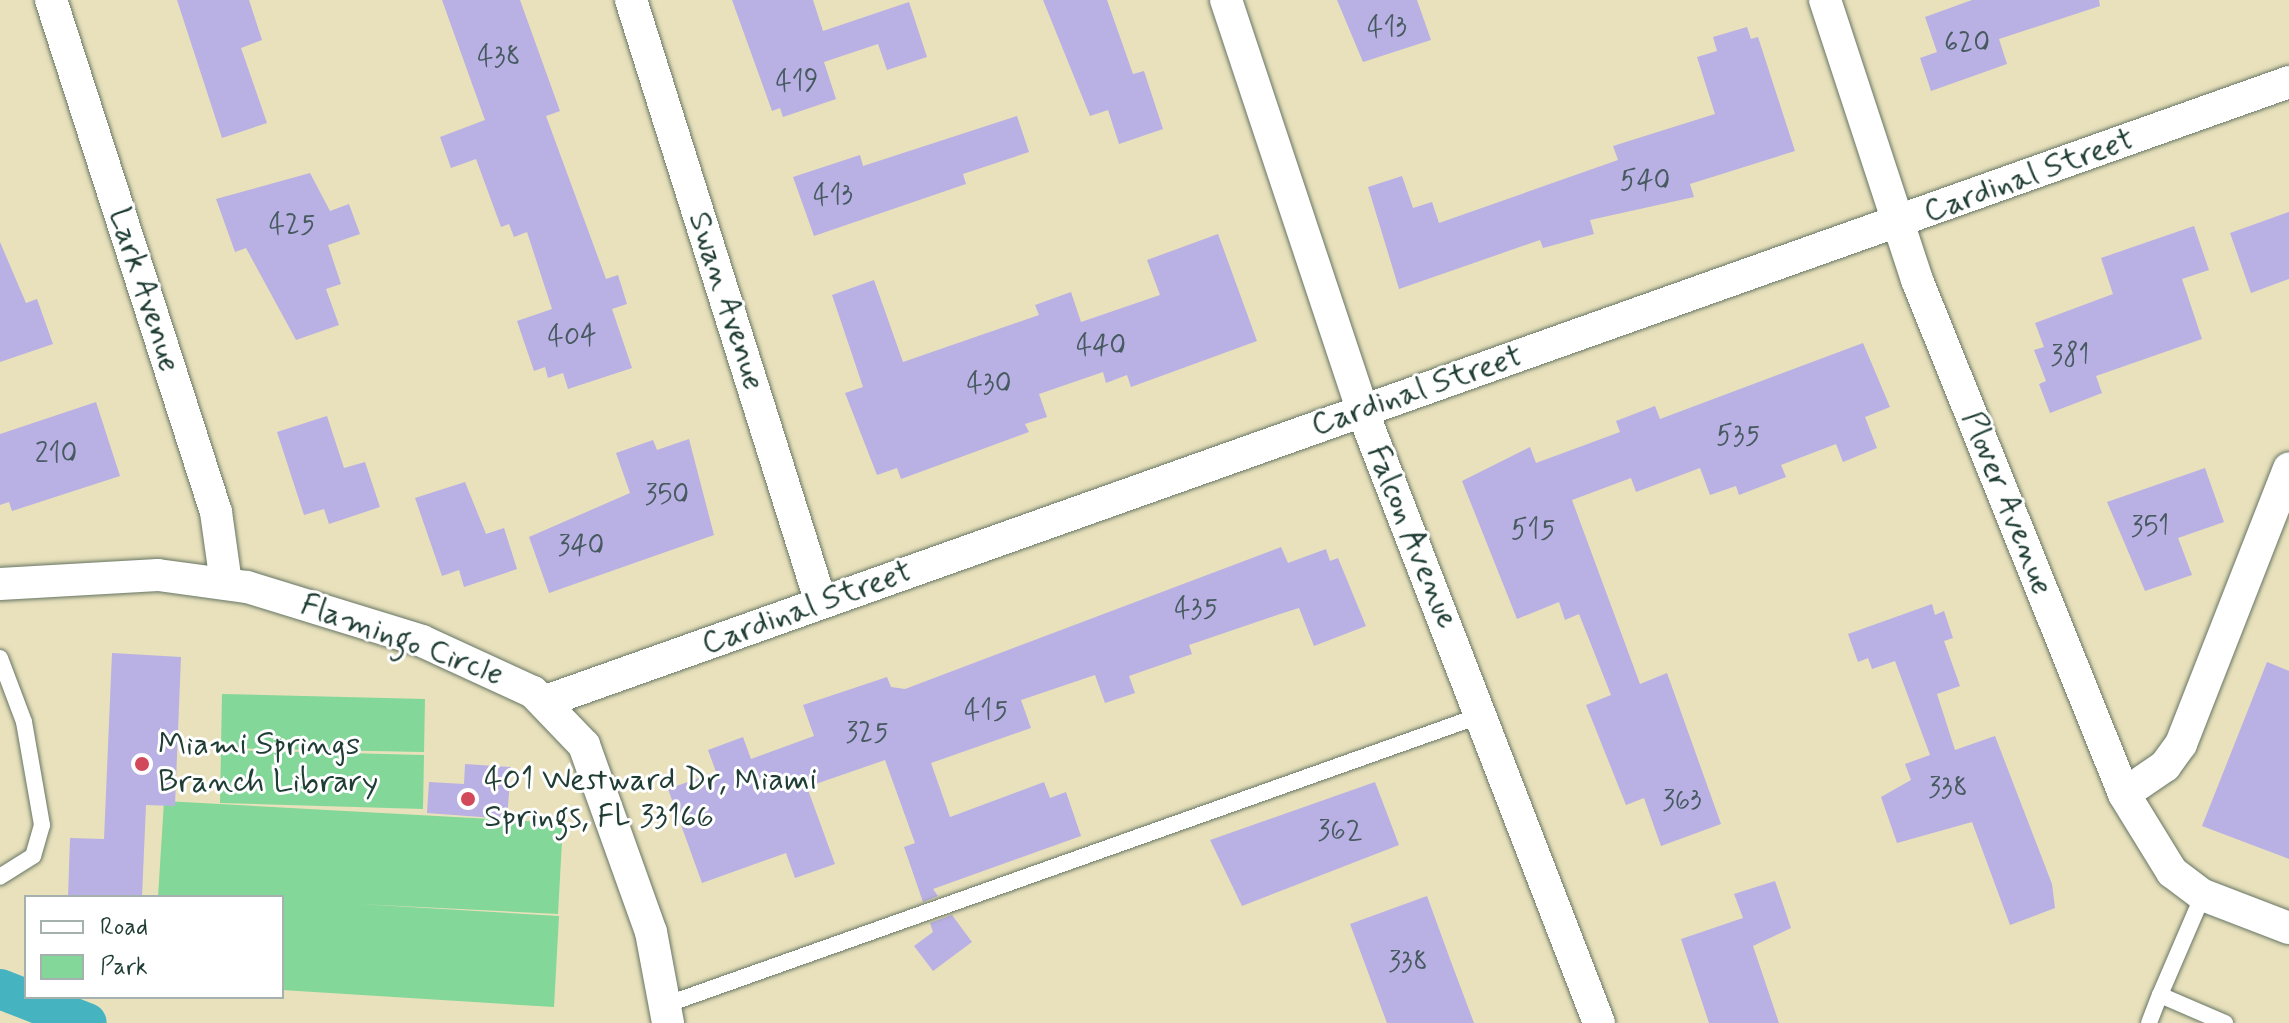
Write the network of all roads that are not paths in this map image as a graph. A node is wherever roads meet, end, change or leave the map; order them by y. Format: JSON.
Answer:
{"nodes":[{"id":1,"x":51,"y":0,"type":"edge"},
{"id":2,"x":631,"y":0,"type":"edge"},
{"id":3,"x":1226,"y":0,"type":"edge"},
{"id":4,"x":1825,"y":0,"type":"edge"},
{"id":5,"x":2289,"y":82,"type":"edge"},
{"id":6,"x":1898,"y":224,"type":"junction"},
{"id":7,"x":1362,"y":410,"type":"junction"},
{"id":8,"x":2289,"y":468,"type":"edge"},
{"id":9,"x":226,"y":583,"type":"junction"},
{"id":10,"x":0,"y":584,"type":"edge"},
{"id":11,"x":821,"y":603,"type":"junction"},
{"id":12,"x":0,"y":658,"type":"edge"},
{"id":13,"x":546,"y":701,"type":"junction"},
{"id":14,"x":1482,"y":715,"type":"junction"},
{"id":15,"x":2124,"y":794,"type":"junction"},
{"id":16,"x":0,"y":877,"type":"edge"},
{"id":17,"x":2203,"y":895,"type":"junction"},
{"id":18,"x":2289,"y":928,"type":"edge"},
{"id":19,"x":2160,"y":995,"type":"junction"},
{"id":20,"x":668,"y":1013,"type":"edge"},
{"id":21,"x":1599,"y":1023,"type":"edge"},
{"id":22,"x":2149,"y":1023,"type":"edge"},
{"id":23,"x":2225,"y":1023,"type":"edge"}],
"edges":[{"from":1,"to":9,"type":"street","name":"Lark Avenue"},
{"from":2,"to":11,"type":"street","name":"Swan Avenue"},
{"from":3,"to":7,"type":"street","name":"Falcon Avenue"},
{"from":4,"to":6,"type":"street","name":"Plover Avenue"},
{"from":5,"to":6,"type":"street","name":"Cardinal Street"},
{"from":6,"to":7,"type":"street","name":"Cardinal Street"},
{"from":6,"to":15,"type":"street","name":"Plover Avenue"},
{"from":7,"to":11,"type":"street","name":"Cardinal Street"},
{"from":7,"to":14,"type":"street","name":"Falcon Avenue"},
{"from":8,"to":15,"type":"street"},
{"from":9,"to":10,"type":"street","name":"Flamingo Circle"},
{"from":9,"to":13,"type":"street","name":"Flamingo Circle"},
{"from":11,"to":13,"type":"street","name":"Cardinal Street"},
{"from":12,"to":16,"type":"lane"},
{"from":13,"to":20,"type":"street","name":"Flamingo Circle"},
{"from":14,"to":20,"type":"lane"},
{"from":14,"to":21,"type":"street","name":"Falcon Avenue"},
{"from":15,"to":17,"type":"street","name":"Plover Avenue"},
{"from":17,"to":18,"type":"street","name":"Plover Avenue"},
{"from":17,"to":19,"type":"lane"},
{"from":19,"to":22,"type":"lane"},
{"from":19,"to":23,"type":"lane"}]}
